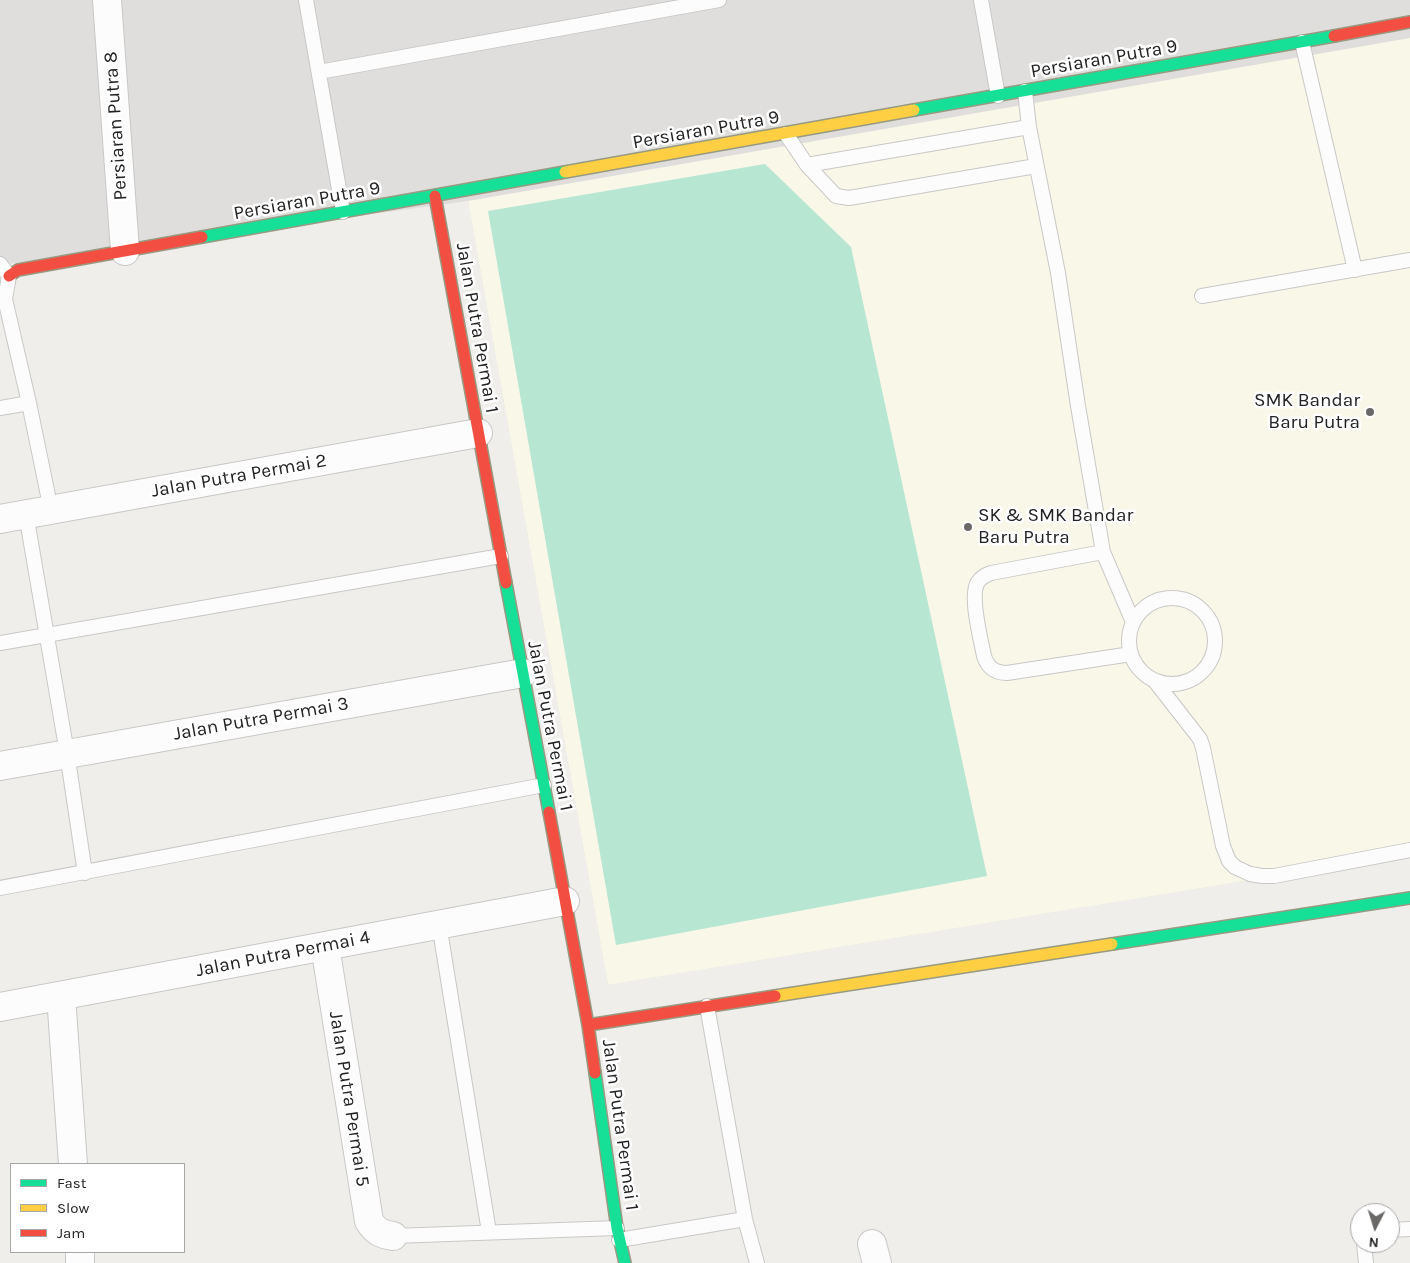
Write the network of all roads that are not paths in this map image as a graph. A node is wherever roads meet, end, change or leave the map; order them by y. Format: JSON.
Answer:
{"nodes":[{"id":1,"x":106,"y":0,"type":"edge"},
{"id":2,"x":306,"y":0,"type":"edge"},
{"id":3,"x":719,"y":0,"type":"edge"},
{"id":4,"x":981,"y":0,"type":"edge"},
{"id":5,"x":1410,"y":22,"type":"edge"},
{"id":6,"x":1302,"y":42,"type":"junction"},
{"id":7,"x":319,"y":72,"type":"junction"},
{"id":8,"x":1026,"y":91,"type":"junction"},
{"id":9,"x":998,"y":96,"type":"junction"},
{"id":10,"x":1029,"y":127,"type":"junction"},
{"id":11,"x":786,"y":134,"type":"junction"},
{"id":12,"x":807,"y":165,"type":"junction"},
{"id":13,"x":1036,"y":166,"type":"junction"},
{"id":14,"x":435,"y":196,"type":"junction"},
{"id":15,"x":344,"y":212,"type":"junction"},
{"id":16,"x":125,"y":251,"type":"junction"},
{"id":17,"x":1410,"y":260,"type":"edge"},
{"id":18,"x":0,"y":264,"type":"edge"},
{"id":19,"x":1355,"y":270,"type":"junction"},
{"id":20,"x":9,"y":276,"type":"junction"},
{"id":21,"x":1202,"y":296,"type":"dead end"},
{"id":22,"x":29,"y":403,"type":"junction"},
{"id":23,"x":0,"y":408,"type":"edge"},
{"id":24,"x":478,"y":433,"type":"junction"},
{"id":25,"x":26,"y":514,"type":"edge"},
{"id":26,"x":1103,"y":552,"type":"junction"},
{"id":27,"x":501,"y":556,"type":"junction"},
{"id":28,"x":1133,"y":622,"type":"junction"},
{"id":29,"x":46,"y":634,"type":"junction"},
{"id":30,"x":0,"y":643,"type":"edge"},
{"id":31,"x":1131,"y":654,"type":"junction"},
{"id":32,"x":523,"y":674,"type":"junction"},
{"id":33,"x":1154,"y":680,"type":"junction"},
{"id":34,"x":67,"y":753,"type":"junction"},
{"id":35,"x":0,"y":766,"type":"edge"},
{"id":36,"x":544,"y":785,"type":"junction"},
{"id":37,"x":1410,"y":850,"type":"edge"},
{"id":38,"x":85,"y":873,"type":"junction"},
{"id":39,"x":0,"y":888,"type":"edge"},
{"id":40,"x":1410,"y":898,"type":"edge"},
{"id":41,"x":565,"y":900,"type":"junction"},
{"id":42,"x":439,"y":924,"type":"junction"},
{"id":43,"x":325,"y":946,"type":"junction"},
{"id":44,"x":61,"y":996,"type":"junction"},
{"id":45,"x":707,"y":1006,"type":"junction"},
{"id":46,"x":0,"y":1007,"type":"edge"},
{"id":47,"x":588,"y":1025,"type":"junction"},
{"id":48,"x":73,"y":1163,"type":"edge"},
{"id":49,"x":745,"y":1219,"type":"junction"},
{"id":50,"x":489,"y":1232,"type":"junction"},
{"id":51,"x":618,"y":1234,"type":"junction"},
{"id":52,"x":393,"y":1236,"type":"joint"},
{"id":53,"x":625,"y":1263,"type":"edge"},
{"id":54,"x":757,"y":1263,"type":"edge"}],
"edges":[{"from":1,"to":16,"type":"street","name":"Persiaran Putra 8"},
{"from":2,"to":7,"type":"lane"},
{"from":3,"to":7,"type":"lane"},
{"from":4,"to":9,"type":"lane"},
{"from":5,"to":6,"type":"street","name":"Persiaran Putra 9"},
{"from":6,"to":8,"type":"street","name":"Persiaran Putra 9"},
{"from":6,"to":19,"type":"lane"},
{"from":7,"to":15,"type":"lane"},
{"from":8,"to":9,"type":"street","name":"Persiaran Putra 9"},
{"from":8,"to":10,"type":"lane"},
{"from":9,"to":11,"type":"street","name":"Persiaran Putra 9"},
{"from":10,"to":12,"type":"lane"},
{"from":10,"to":13,"type":"lane"},
{"from":11,"to":12,"type":"lane"},
{"from":11,"to":14,"type":"street","name":"Persiaran Putra 9"},
{"from":12,"to":13,"type":"lane"},
{"from":13,"to":26,"type":"lane"},
{"from":14,"to":15,"type":"street","name":"Persiaran Putra 9"},
{"from":14,"to":24,"type":"street","name":"Jalan Putra Permai 1"},
{"from":15,"to":16,"type":"street","name":"Persiaran Putra 9"},
{"from":16,"to":20,"type":"street","name":"Persiaran Putra 9"},
{"from":17,"to":19,"type":"lane"},
{"from":18,"to":20,"type":"lane"},
{"from":19,"to":21,"type":"lane"},
{"from":20,"to":22,"type":"lane"},
{"from":22,"to":23,"type":"lane"},
{"from":22,"to":25,"type":"lane"},
{"from":24,"to":25,"type":"street","name":"Jalan Putra Permai 2"},
{"from":24,"to":27,"type":"street","name":"Jalan Putra Permai 1"},
{"from":25,"to":29,"type":"lane"},
{"from":26,"to":28,"type":"lane"},
{"from":26,"to":31,"type":"lane"},
{"from":27,"to":29,"type":"lane"},
{"from":27,"to":32,"type":"street","name":"Jalan Putra Permai 1"},
{"from":28,"to":31,"type":"lane"},
{"from":28,"to":33,"type":"lane"},
{"from":29,"to":30,"type":"lane"},
{"from":29,"to":34,"type":"lane"},
{"from":31,"to":33,"type":"lane"},
{"from":32,"to":34,"type":"street","name":"Jalan Putra Permai 3"},
{"from":32,"to":36,"type":"street","name":"Jalan Putra Permai 1"},
{"from":33,"to":37,"type":"lane"},
{"from":34,"to":35,"type":"street","name":"Jalan Putra Permai 3"},
{"from":34,"to":38,"type":"lane"},
{"from":36,"to":38,"type":"lane"},
{"from":36,"to":41,"type":"street","name":"Jalan Putra Permai 1"},
{"from":38,"to":39,"type":"lane"},
{"from":40,"to":45,"type":"street"},
{"from":41,"to":42,"type":"street","name":"Jalan Putra Permai 4"},
{"from":41,"to":47,"type":"street","name":"Jalan Putra Permai 1"},
{"from":42,"to":43,"type":"street","name":"Jalan Putra Permai 4"},
{"from":42,"to":50,"type":"lane"},
{"from":43,"to":44,"type":"street","name":"Jalan Putra Permai 4"},
{"from":43,"to":52,"type":"street","name":"Jalan Putra Permai 5"},
{"from":44,"to":46,"type":"street","name":"Jalan Putra Permai 4"},
{"from":44,"to":48,"type":"street"},
{"from":45,"to":47,"type":"street"},
{"from":45,"to":49,"type":"lane"},
{"from":47,"to":51,"type":"street","name":"Jalan Putra Permai 1"},
{"from":49,"to":51,"type":"lane"},
{"from":49,"to":54,"type":"lane"},
{"from":50,"to":51,"type":"lane"},
{"from":50,"to":52,"type":"lane"},
{"from":51,"to":53,"type":"street","name":"Jalan Putra Permai 1"}]}
